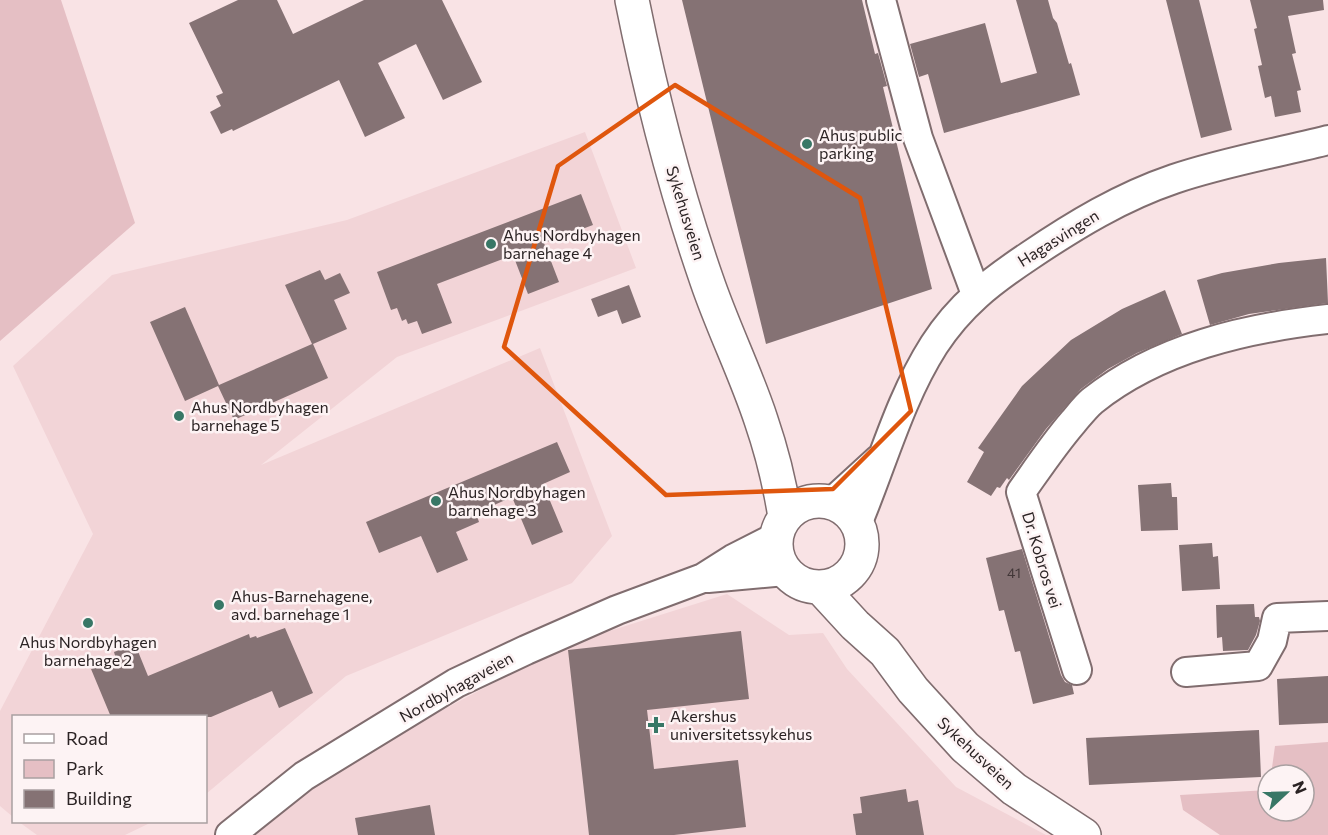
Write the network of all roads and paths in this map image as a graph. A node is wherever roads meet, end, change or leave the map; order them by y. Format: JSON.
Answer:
{"nodes":[{"id":1,"x":632,"y":0,"type":"edge"},
{"id":2,"x":882,"y":0,"type":"edge"},
{"id":3,"x":1328,"y":140,"type":"edge"},
{"id":4,"x":976,"y":294,"type":"junction"},
{"id":5,"x":1328,"y":319,"type":"edge"},
{"id":6,"x":761,"y":419,"type":"junction"},
{"id":7,"x":881,"y":457,"type":"junction"},
{"id":8,"x":825,"y":502,"type":"junction"},
{"id":9,"x":857,"y":524,"type":"junction"},
{"id":10,"x":781,"y":527,"type":"junction"},
{"id":11,"x":854,"y":569,"type":"junction"},
{"id":12,"x":785,"y":571,"type":"junction"},
{"id":13,"x":703,"y":578,"type":"junction"},
{"id":14,"x":821,"y":588,"type":"junction"},
{"id":15,"x":1328,"y":616,"type":"edge"},
{"id":16,"x":885,"y":652,"type":"junction"},
{"id":17,"x":1077,"y":670,"type":"dead end"},
{"id":18,"x":1186,"y":672,"type":"dead end"},
{"id":19,"x":230,"y":835,"type":"edge"},
{"id":20,"x":1084,"y":835,"type":"edge"}],
"edges":[{"from":1,"to":6,"type":"main road","name":"Sykehusveien"},
{"from":2,"to":4,"type":"street"},
{"from":3,"to":4,"type":"street","name":"Hagasvingen"},
{"from":4,"to":7,"type":"street","name":"Hagasvingen"},
{"from":5,"to":17,"type":"street","name":"Dr. Kobros vei"},
{"from":6,"to":8,"type":"main road","name":"Sykehusveien"},
{"from":6,"to":10,"type":"main road","name":"Sykehusveien"},
{"from":7,"to":8,"type":"street","name":"Hagasvingen"},
{"from":7,"to":9,"type":"street","name":"Hagasvingen"},
{"from":8,"to":9,"type":"main road"},
{"from":8,"to":10,"type":"main road"},
{"from":9,"to":11,"type":"main road"},
{"from":10,"to":12,"type":"main road"},
{"from":10,"to":13,"type":"street","name":"Nordbyhagaveien"},
{"from":11,"to":14,"type":"main road"},
{"from":11,"to":16,"type":"main road","name":"Sykehusveien"},
{"from":12,"to":13,"type":"street","name":"Nordbyhagaveien"},
{"from":12,"to":14,"type":"main road"},
{"from":13,"to":19,"type":"street","name":"Nordbyhagaveien"},
{"from":14,"to":16,"type":"main road","name":"Sykehusveien"},
{"from":15,"to":18,"type":"street"},
{"from":16,"to":20,"type":"main road","name":"Sykehusveien"}]}
